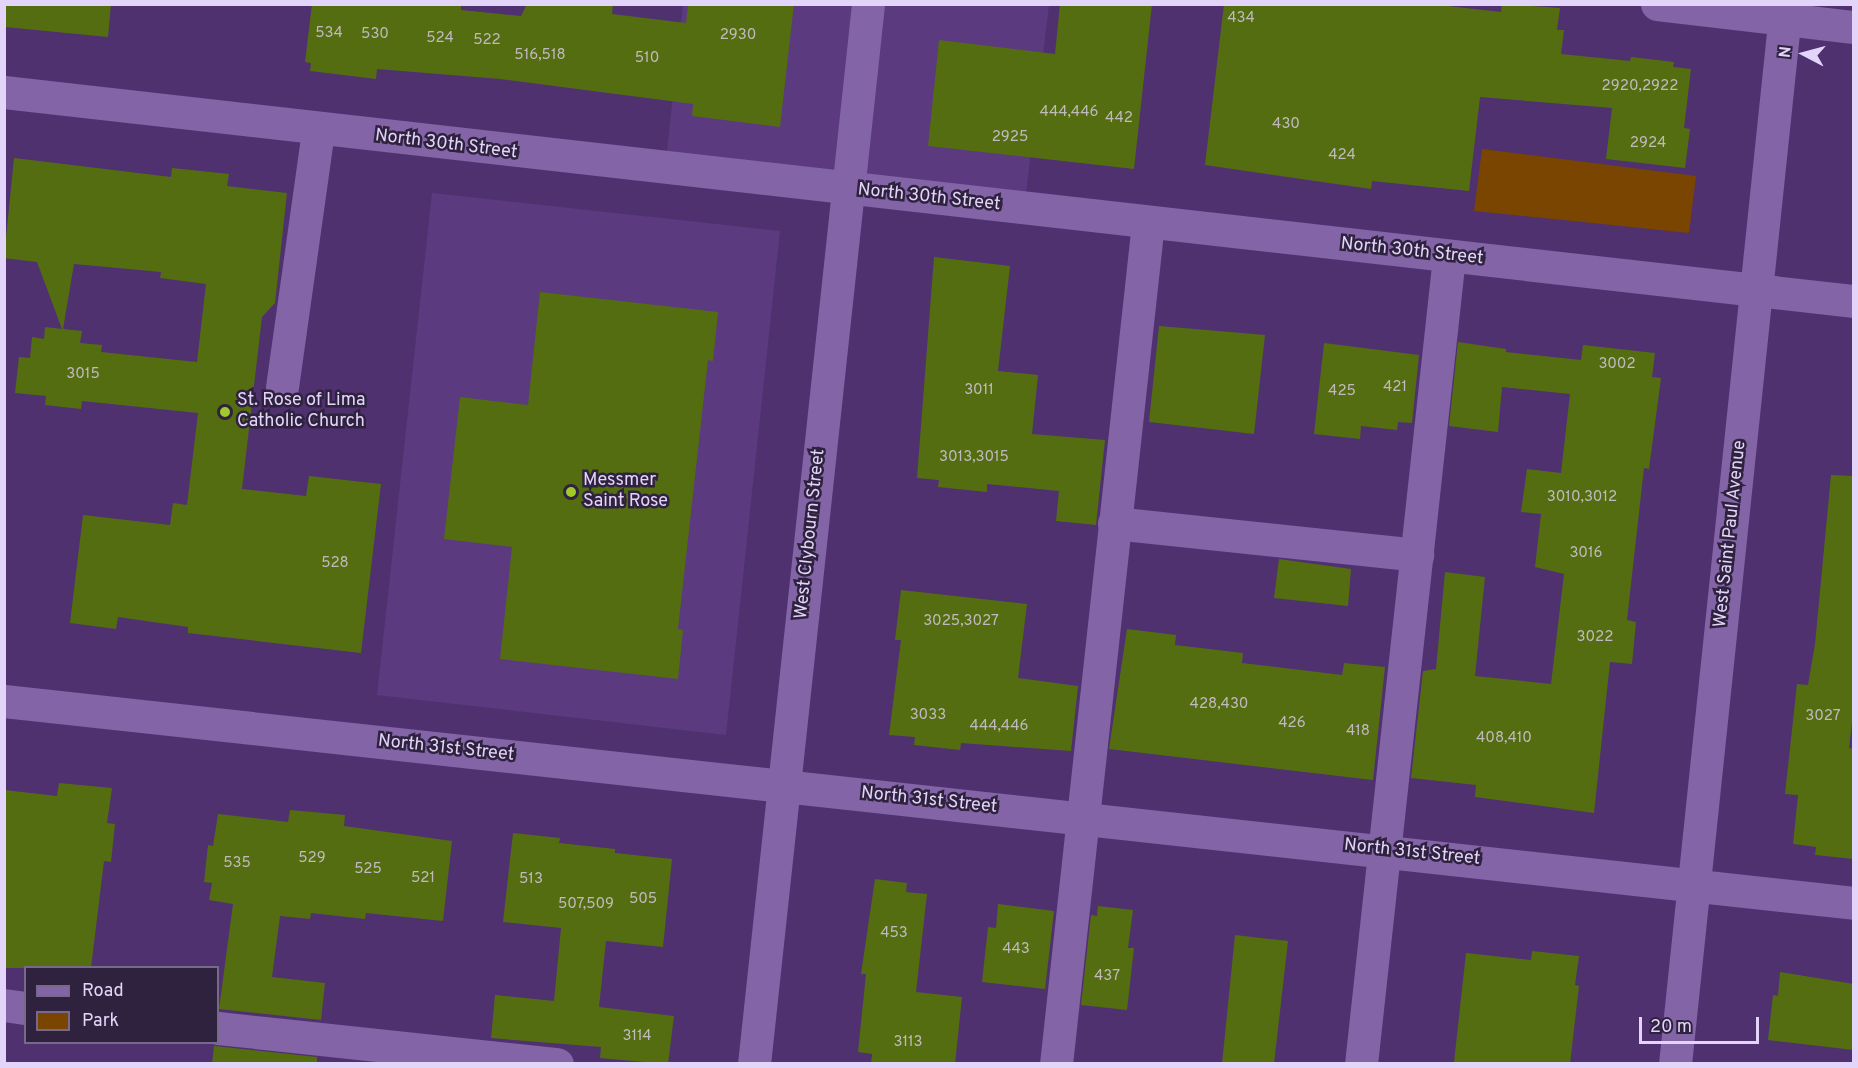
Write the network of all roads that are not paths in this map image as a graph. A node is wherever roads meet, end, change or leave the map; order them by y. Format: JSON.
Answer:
{"nodes":[{"id":1,"x":868,"y":4,"type":"edge"},
{"id":2,"x":1657,"y":4,"type":"edge"},
{"id":3,"x":1786,"y":12,"type":"edge"},
{"id":4,"x":1854,"y":27,"type":"edge"},
{"id":5,"x":4,"y":92,"type":"edge"},
{"id":6,"x":318,"y":130,"type":"junction"},
{"id":7,"x":848,"y":189,"type":"junction"},
{"id":8,"x":1148,"y":223,"type":"junction"},
{"id":9,"x":1449,"y":256,"type":"junction"},
{"id":10,"x":1757,"y":290,"type":"junction"},
{"id":11,"x":1854,"y":301,"type":"edge"},
{"id":12,"x":282,"y":387,"type":"dead end"},
{"id":13,"x":1114,"y":523,"type":"junction"},
{"id":14,"x":1417,"y":555,"type":"junction"},
{"id":15,"x":4,"y":701,"type":"edge"},
{"id":16,"x":785,"y":786,"type":"junction"},
{"id":17,"x":1082,"y":818,"type":"junction"},
{"id":18,"x":1386,"y":851,"type":"junction"},
{"id":19,"x":1695,"y":884,"type":"junction"},
{"id":20,"x":1854,"y":903,"type":"edge"},
{"id":21,"x":4,"y":1005,"type":"edge"},
{"id":22,"x":24,"y":1008,"type":"edge"},
{"id":23,"x":219,"y":1028,"type":"edge"},
{"id":24,"x":556,"y":1064,"type":"edge"},
{"id":25,"x":754,"y":1064,"type":"edge"},
{"id":26,"x":1056,"y":1064,"type":"edge"},
{"id":27,"x":1361,"y":1064,"type":"edge"},
{"id":28,"x":1675,"y":1064,"type":"edge"}],
"edges":[{"from":1,"to":7,"type":"street","name":"West Clybourn Street"},
{"from":2,"to":3,"type":"street"},
{"from":3,"to":4,"type":"street"},
{"from":3,"to":10,"type":"street","name":"West Saint Paul Avenue"},
{"from":5,"to":6,"type":"street","name":"North 30th Street"},
{"from":6,"to":7,"type":"street","name":"North 30th Street"},
{"from":6,"to":12,"type":"street"},
{"from":7,"to":8,"type":"street","name":"North 30th Street"},
{"from":7,"to":16,"type":"street","name":"West Clybourn Street"},
{"from":8,"to":9,"type":"street","name":"North 30th Street"},
{"from":8,"to":13,"type":"street"},
{"from":9,"to":10,"type":"street","name":"North 30th Street"},
{"from":9,"to":14,"type":"street"},
{"from":10,"to":11,"type":"street","name":"North 30th Street"},
{"from":10,"to":19,"type":"street","name":"West Saint Paul Avenue"},
{"from":13,"to":14,"type":"street"},
{"from":13,"to":17,"type":"street"},
{"from":14,"to":18,"type":"street"},
{"from":15,"to":16,"type":"street","name":"North 31st Street"},
{"from":16,"to":17,"type":"street","name":"North 31st Street"},
{"from":16,"to":25,"type":"street","name":"West Clybourn Street"},
{"from":17,"to":18,"type":"street","name":"North 31st Street"},
{"from":17,"to":26,"type":"street"},
{"from":18,"to":19,"type":"street","name":"North 31st Street"},
{"from":18,"to":27,"type":"street"},
{"from":19,"to":20,"type":"street","name":"North 31st Street"},
{"from":19,"to":28,"type":"street","name":"West Saint Paul Avenue"},
{"from":21,"to":22,"type":"street"},
{"from":23,"to":24,"type":"street"}]}
